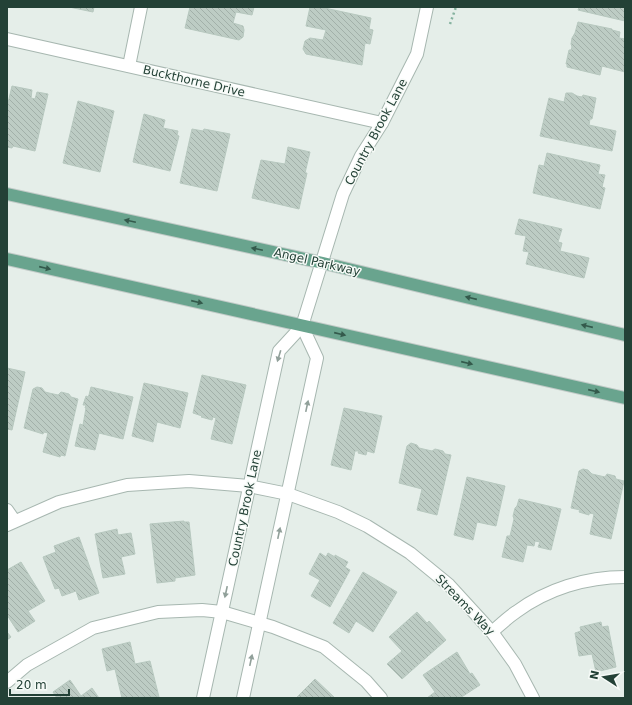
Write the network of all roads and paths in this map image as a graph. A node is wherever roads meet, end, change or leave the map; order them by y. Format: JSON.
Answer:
{"nodes":[{"id":1,"x":142,"y":7,"type":"edge"},
{"id":2,"x":427,"y":7,"type":"edge"},
{"id":3,"x":456,"y":7,"type":"edge"},
{"id":4,"x":450,"y":24,"type":"dead end"},
{"id":5,"x":7,"y":39,"type":"edge"},
{"id":6,"x":129,"y":66,"type":"junction"},
{"id":7,"x":382,"y":123,"type":"junction"},
{"id":8,"x":7,"y":194,"type":"edge"},
{"id":9,"x":7,"y":259,"type":"edge"},
{"id":10,"x":323,"y":263,"type":"junction"},
{"id":11,"x":302,"y":326,"type":"junction"},
{"id":12,"x":625,"y":335,"type":"edge"},
{"id":13,"x":625,"y":398,"type":"edge"},
{"id":14,"x":249,"y":486,"type":"junction"},
{"id":15,"x":288,"y":494,"type":"junction"},
{"id":16,"x":7,"y":510,"type":"edge"},
{"id":17,"x":11,"y":522,"type":"edge"},
{"id":18,"x":625,"y":577,"type":"edge"},
{"id":19,"x":222,"y":612,"type":"junction"},
{"id":20,"x":259,"y":624,"type":"junction"},
{"id":21,"x":492,"y":632,"type":"junction"},
{"id":22,"x":7,"y":682,"type":"edge"},
{"id":23,"x":203,"y":698,"type":"edge"},
{"id":24,"x":243,"y":698,"type":"edge"},
{"id":25,"x":381,"y":698,"type":"edge"},
{"id":26,"x":533,"y":698,"type":"edge"}],
"edges":[{"from":1,"to":6,"type":"street"},
{"from":2,"to":7,"type":"street","name":"Country Brook Lane"},
{"from":3,"to":4,"type":"path"},
{"from":5,"to":6,"type":"street","name":"Buckthorne Drive"},
{"from":6,"to":7,"type":"street","name":"Buckthorne Drive"},
{"from":7,"to":10,"type":"street","name":"Country Brook Lane"},
{"from":10,"to":8,"type":"main road","name":"Angel Parkway","one_way":true},
{"from":9,"to":11,"type":"main road","one_way":true},
{"from":10,"to":11,"type":"street","name":"Country Brook Lane"},
{"from":12,"to":10,"type":"main road","name":"Angel Parkway","one_way":true},
{"from":11,"to":13,"type":"main road","one_way":true},
{"from":11,"to":14,"type":"street","name":"Country Brook Lane","one_way":true},
{"from":15,"to":11,"type":"street","one_way":true},
{"from":14,"to":15,"type":"street","name":"Streams Way"},
{"from":14,"to":17,"type":"street","name":"Streams Way"},
{"from":14,"to":19,"type":"street","name":"Country Brook Lane","one_way":true},
{"from":20,"to":15,"type":"street","one_way":true},
{"from":15,"to":21,"type":"street","name":"Streams Way"},
{"from":16,"to":17,"type":"street"},
{"from":18,"to":21,"type":"street"},
{"from":19,"to":20,"type":"street"},
{"from":19,"to":22,"type":"street"},
{"from":19,"to":23,"type":"street","name":"Country Brook Lane"},
{"from":24,"to":20,"type":"street","one_way":true},
{"from":20,"to":25,"type":"street"},
{"from":21,"to":26,"type":"street","name":"Streams Way"}]}
